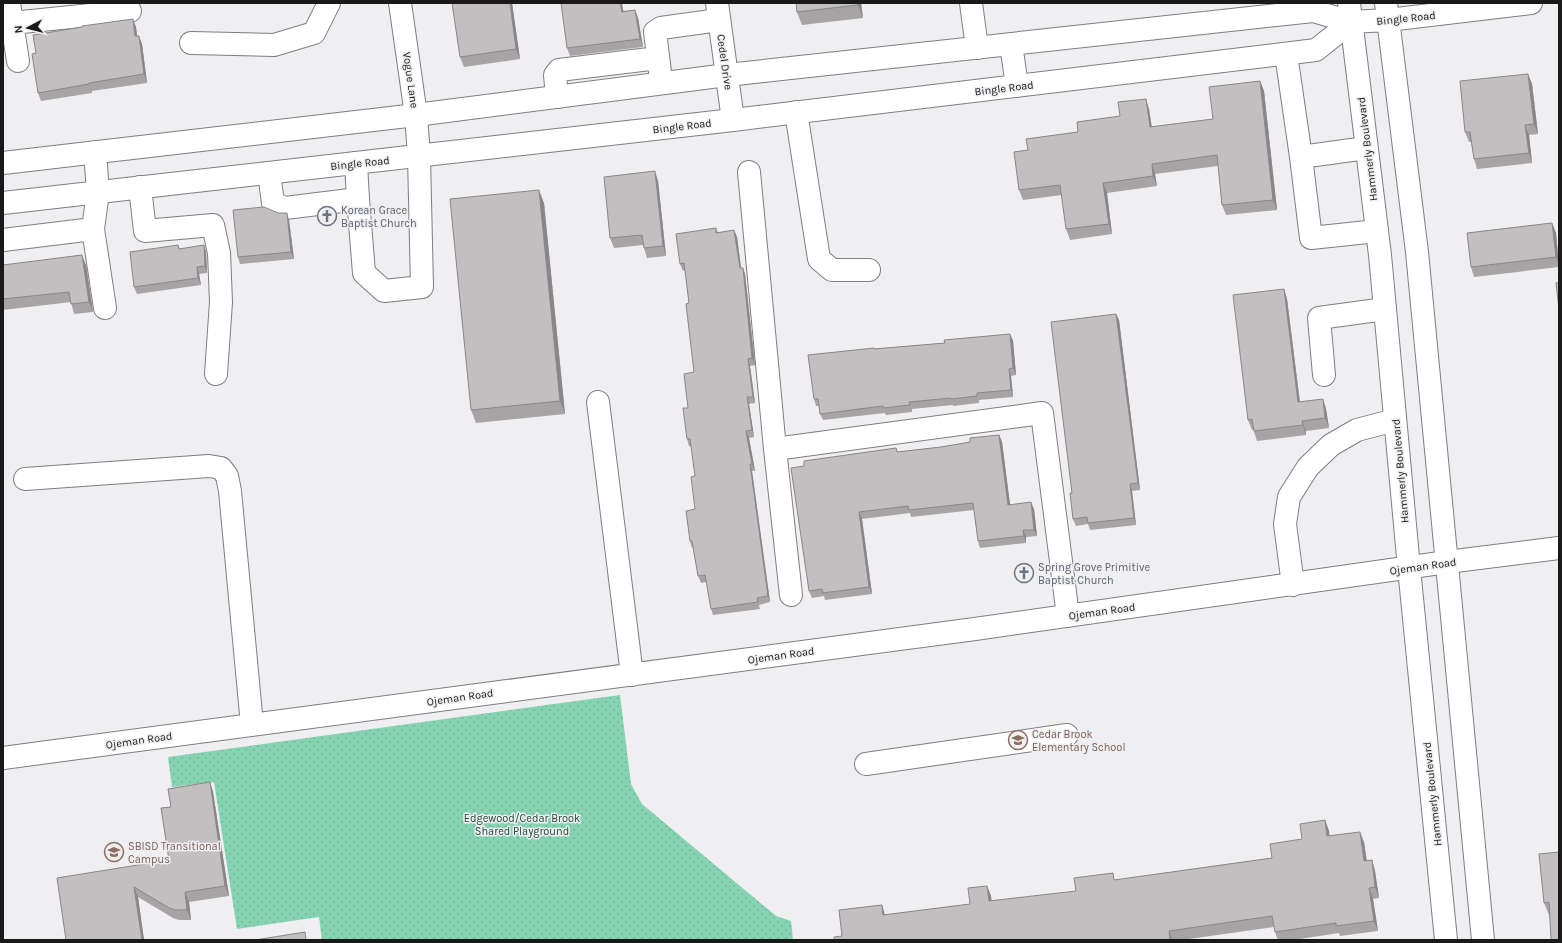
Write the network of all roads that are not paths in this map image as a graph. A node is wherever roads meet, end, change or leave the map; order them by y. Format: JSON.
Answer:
{"nodes":[{"id":1,"x":329,"y":3,"type":"edge"},
{"id":2,"x":400,"y":3,"type":"edge"},
{"id":3,"x":971,"y":3,"type":"edge"},
{"id":4,"x":1531,"y":3,"type":"edge"},
{"id":5,"x":130,"y":11,"type":"dead end"},
{"id":6,"x":718,"y":11,"type":"edge"},
{"id":7,"x":1387,"y":12,"type":"edge"},
{"id":8,"x":11,"y":13,"type":"edge"},
{"id":9,"x":1350,"y":13,"type":"edge"},
{"id":10,"x":191,"y":43,"type":"dead end"},
{"id":11,"x":1011,"y":44,"type":"junction"},
{"id":12,"x":977,"y":48,"type":"junction"},
{"id":13,"x":1286,"y":54,"type":"junction"},
{"id":14,"x":658,"y":58,"type":"junction"},
{"id":15,"x":18,"y":61,"type":"dead end"},
{"id":16,"x":727,"y":75,"type":"junction"},
{"id":17,"x":661,"y":84,"type":"junction"},
{"id":18,"x":1017,"y":86,"type":"junction"},
{"id":19,"x":556,"y":97,"type":"junction"},
{"id":20,"x":796,"y":112,"type":"junction"},
{"id":21,"x":416,"y":115,"type":"junction"},
{"id":22,"x":733,"y":120,"type":"junction"},
{"id":23,"x":1366,"y":148,"type":"junction"},
{"id":24,"x":95,"y":152,"type":"junction"},
{"id":25,"x":419,"y":156,"type":"junction"},
{"id":26,"x":1301,"y":157,"type":"junction"},
{"id":27,"x":3,"y":163,"type":"edge"},
{"id":28,"x":356,"y":163,"type":"junction"},
{"id":29,"x":749,"y":172,"type":"dead end"},
{"id":30,"x":268,"y":173,"type":"junction"},
{"id":31,"x":140,"y":187,"type":"junction"},
{"id":32,"x":98,"y":192,"type":"junction"},
{"id":33,"x":358,"y":199,"type":"junction"},
{"id":34,"x":3,"y":203,"type":"edge"},
{"id":35,"x":93,"y":229,"type":"junction"},
{"id":36,"x":1377,"y":231,"type":"junction"},
{"id":37,"x":3,"y":240,"type":"edge"},
{"id":38,"x":869,"y":270,"type":"dead end"},
{"id":39,"x":105,"y":308,"type":"dead end"},
{"id":40,"x":1385,"y":309,"type":"junction"},
{"id":41,"x":216,"y":374,"type":"dead end"},
{"id":42,"x":1324,"y":375,"type":"dead end"},
{"id":43,"x":598,"y":402,"type":"dead end"},
{"id":44,"x":1395,"y":420,"type":"junction"},
{"id":45,"x":775,"y":450,"type":"junction"},
{"id":46,"x":25,"y":479,"type":"dead end"},
{"id":47,"x":1559,"y":548,"type":"edge"},
{"id":48,"x":1447,"y":562,"type":"junction"},
{"id":49,"x":1409,"y":568,"type":"junction"},
{"id":50,"x":1293,"y":585,"type":"junction"},
{"id":51,"x":791,"y":595,"type":"dead end"},
{"id":52,"x":1068,"y":616,"type":"junction"},
{"id":53,"x":632,"y":675,"type":"junction"},
{"id":54,"x":252,"y":725,"type":"junction"},
{"id":55,"x":1067,"y":735,"type":"dead end"},
{"id":56,"x":3,"y":758,"type":"edge"},
{"id":57,"x":866,"y":764,"type":"dead end"},
{"id":58,"x":1446,"y":940,"type":"edge"},
{"id":59,"x":1483,"y":940,"type":"edge"}],
"edges":[{"from":1,"to":10,"type":"main road"},
{"from":2,"to":21,"type":"main road","name":"Vogue Lane"},
{"from":3,"to":12,"type":"main road"},
{"from":4,"to":7,"type":"main road","name":"Bingle Road"},
{"from":5,"to":8,"type":"main road"},
{"from":6,"to":14,"type":"main road"},
{"from":6,"to":16,"type":"main road","name":"Cedel Drive"},
{"from":7,"to":9,"type":"main road","name":"Bingle Road"},
{"from":7,"to":48,"type":"main road"},
{"from":8,"to":15,"type":"main road"},
{"from":9,"to":11,"type":"main road","name":"Bingle Road"},
{"from":9,"to":13,"type":"main road","name":"Bingle Road"},
{"from":9,"to":23,"type":"main road","name":"Hammerly Boulevard"},
{"from":11,"to":12,"type":"main road","name":"Bingle Road"},
{"from":11,"to":18,"type":"main road"},
{"from":12,"to":16,"type":"main road","name":"Bingle Road"},
{"from":13,"to":18,"type":"main road","name":"Bingle Road"},
{"from":13,"to":26,"type":"main road"},
{"from":14,"to":17,"type":"main road"},
{"from":14,"to":19,"type":"main road"},
{"from":16,"to":17,"type":"main road","name":"Bingle Road"},
{"from":16,"to":22,"type":"main road","name":"Cedel Drive"},
{"from":17,"to":19,"type":"main road","name":"Bingle Road"},
{"from":18,"to":20,"type":"main road","name":"Bingle Road"},
{"from":19,"to":21,"type":"main road","name":"Bingle Road"},
{"from":20,"to":22,"type":"main road","name":"Bingle Road"},
{"from":20,"to":38,"type":"main road"},
{"from":21,"to":24,"type":"main road","name":"Bingle Road"},
{"from":21,"to":25,"type":"main road","name":"Vogue Lane"},
{"from":22,"to":25,"type":"main road","name":"Bingle Road"},
{"from":23,"to":26,"type":"main road"},
{"from":23,"to":36,"type":"main road","name":"Hammerly Boulevard"},
{"from":24,"to":27,"type":"main road","name":"Bingle Road"},
{"from":24,"to":32,"type":"main road"},
{"from":25,"to":28,"type":"main road","name":"Bingle Road"},
{"from":25,"to":33,"type":"main road","name":"Vogue Lane"},
{"from":26,"to":36,"type":"main road"},
{"from":28,"to":30,"type":"main road","name":"Bingle Road"},
{"from":28,"to":33,"type":"main road"},
{"from":29,"to":45,"type":"main road"},
{"from":30,"to":31,"type":"main road","name":"Bingle Road"},
{"from":30,"to":33,"type":"main road"},
{"from":31,"to":32,"type":"main road","name":"Bingle Road"},
{"from":31,"to":41,"type":"main road"},
{"from":32,"to":34,"type":"main road","name":"Bingle Road"},
{"from":32,"to":35,"type":"main road"},
{"from":35,"to":37,"type":"main road"},
{"from":35,"to":39,"type":"main road"},
{"from":36,"to":40,"type":"main road","name":"Hammerly Boulevard"},
{"from":40,"to":42,"type":"main road"},
{"from":40,"to":44,"type":"main road","name":"Hammerly Boulevard"},
{"from":43,"to":53,"type":"main road"},
{"from":44,"to":49,"type":"main road","name":"Hammerly Boulevard"},
{"from":44,"to":50,"type":"main road"},
{"from":45,"to":51,"type":"main road"},
{"from":45,"to":52,"type":"main road"},
{"from":46,"to":54,"type":"main road"},
{"from":47,"to":48,"type":"main road","name":"Ojeman Road"},
{"from":48,"to":49,"type":"main road","name":"Ojeman Road"},
{"from":48,"to":59,"type":"main road"},
{"from":49,"to":50,"type":"main road","name":"Ojeman Road"},
{"from":49,"to":58,"type":"main road","name":"Hammerly Boulevard"},
{"from":50,"to":52,"type":"main road","name":"Ojeman Road"},
{"from":52,"to":53,"type":"main road","name":"Ojeman Road"},
{"from":53,"to":54,"type":"main road","name":"Ojeman Road"},
{"from":54,"to":56,"type":"main road","name":"Ojeman Road"},
{"from":55,"to":57,"type":"main road"}]}
